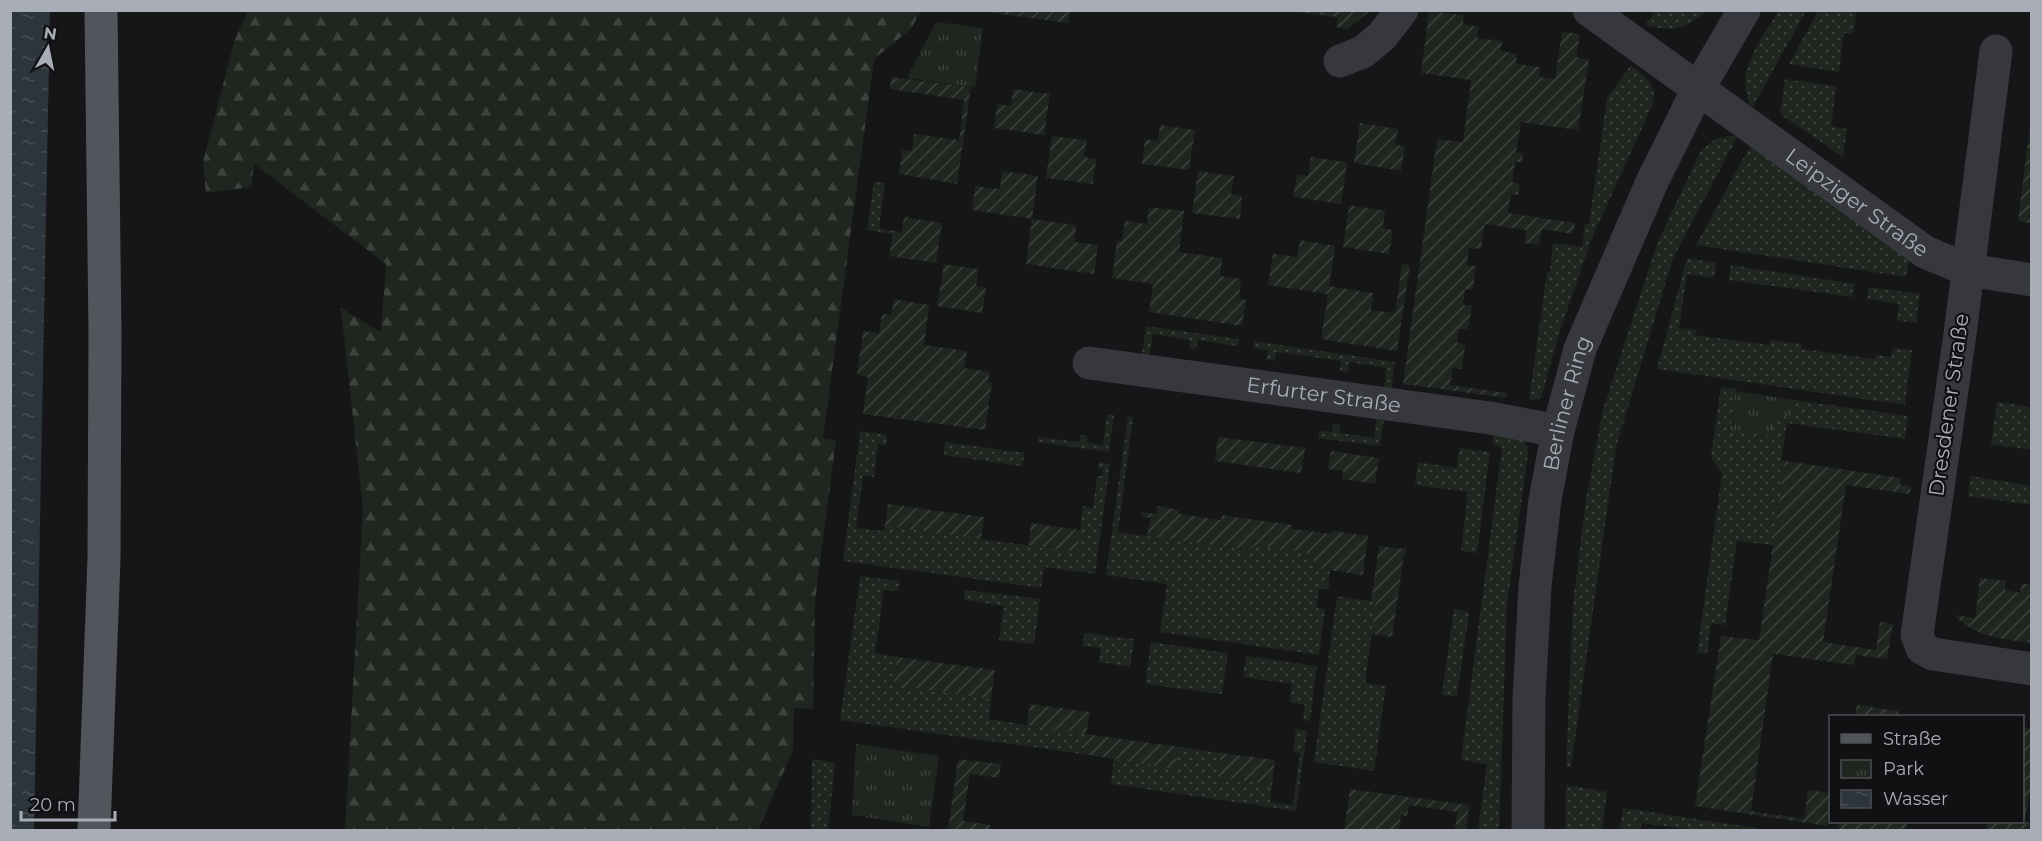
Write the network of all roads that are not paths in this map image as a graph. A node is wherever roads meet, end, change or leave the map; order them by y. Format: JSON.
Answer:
{"nodes":[{"id":1,"x":101,"y":10,"type":"edge"},
{"id":2,"x":1401,"y":10,"type":"edge"},
{"id":3,"x":1589,"y":10,"type":"edge"},
{"id":4,"x":1744,"y":10,"type":"edge"},
{"id":5,"x":1996,"y":51,"type":"dead end"},
{"id":6,"x":1340,"y":61,"type":"dead end"},
{"id":7,"x":1698,"y":88,"type":"junction"},
{"id":8,"x":1968,"y":270,"type":"junction"},
{"id":9,"x":2031,"y":280,"type":"edge"},
{"id":10,"x":1089,"y":363,"type":"dead end"},
{"id":11,"x":1558,"y":431,"type":"junction"},
{"id":12,"x":2031,"y":669,"type":"edge"},
{"id":13,"x":94,"y":831,"type":"edge"},
{"id":14,"x":1528,"y":831,"type":"edge"}],
"edges":[{"from":1,"to":13,"type":"main road"},
{"from":2,"to":6,"type":"street"},
{"from":3,"to":7,"type":"street","name":"Leipziger Straße"},
{"from":4,"to":7,"type":"street","name":"Berliner Ring"},
{"from":5,"to":8,"type":"street","name":"Dresdener Straße"},
{"from":7,"to":8,"type":"street","name":"Leipziger Straße"},
{"from":7,"to":11,"type":"street","name":"Berliner Ring"},
{"from":8,"to":9,"type":"street","name":"Leipziger Straße"},
{"from":8,"to":12,"type":"street","name":"Dresdener Straße"},
{"from":10,"to":11,"type":"street","name":"Erfurter Straße"},
{"from":11,"to":14,"type":"street","name":"Berliner Ring"}]}
